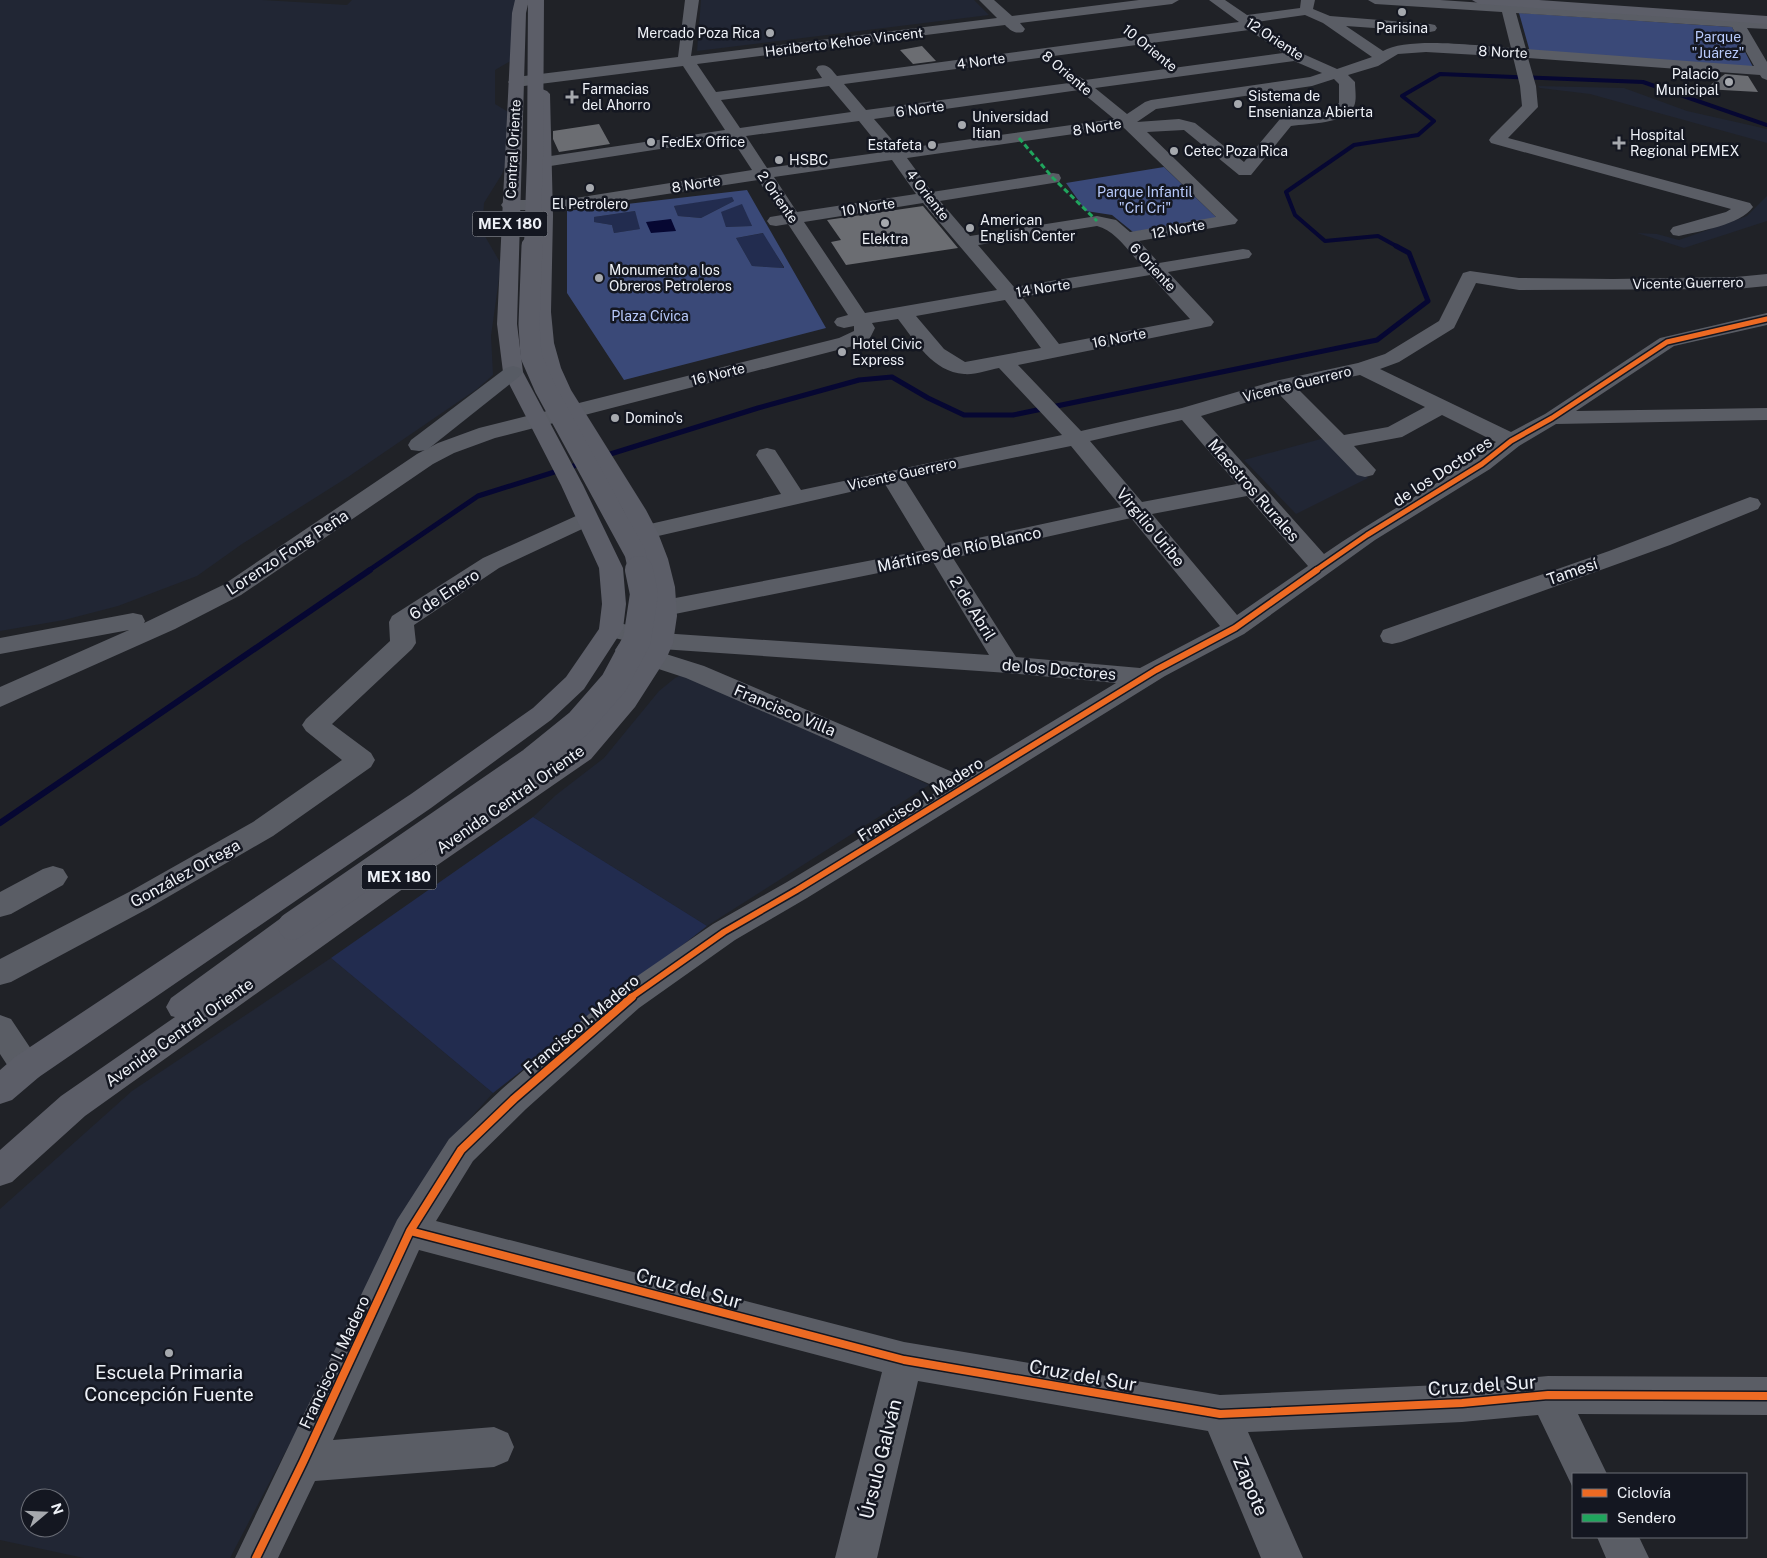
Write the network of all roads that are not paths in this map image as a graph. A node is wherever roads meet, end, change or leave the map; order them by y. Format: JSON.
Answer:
{"nodes":[{"id":1,"x":524,"y":0,"type":"edge"},
{"id":2,"x":536,"y":0,"type":"edge"},
{"id":3,"x":543,"y":0,"type":"edge"},
{"id":4,"x":692,"y":0,"type":"edge"},
{"id":5,"x":986,"y":0,"type":"edge"},
{"id":6,"x":1127,"y":0,"type":"edge"},
{"id":7,"x":1172,"y":0,"type":"edge"},
{"id":8,"x":1216,"y":0,"type":"edge"},
{"id":9,"x":1375,"y":0,"type":"edge"},
{"id":10,"x":1479,"y":0,"type":"edge"},
{"id":11,"x":1565,"y":0,"type":"edge"},
{"id":12,"x":1643,"y":0,"type":"edge"},
{"id":13,"x":1096,"y":4,"type":"edge"},
{"id":14,"x":1507,"y":4,"type":"edge"},
{"id":15,"x":1307,"y":5,"type":"edge"},
{"id":16,"x":1767,"y":8,"type":"edge"},
{"id":17,"x":1767,"y":13,"type":"edge"},
{"id":18,"x":1006,"y":18,"type":"junction"},
{"id":19,"x":1328,"y":20,"type":"junction"},
{"id":20,"x":1767,"y":20,"type":"edge"},
{"id":21,"x":1735,"y":21,"type":"junction"},
{"id":22,"x":1248,"y":22,"type":"junction"},
{"id":23,"x":1767,"y":25,"type":"edge"},
{"id":24,"x":1430,"y":28,"type":"dead end"},
{"id":25,"x":913,"y":30,"type":"junction"},
{"id":26,"x":1140,"y":40,"type":"junction"},
{"id":27,"x":802,"y":44,"type":"junction"},
{"id":28,"x":1044,"y":53,"type":"junction"},
{"id":29,"x":1519,"y":53,"type":"junction"},
{"id":30,"x":1296,"y":56,"type":"junction"},
{"id":31,"x":1383,"y":58,"type":"junction"},
{"id":32,"x":686,"y":59,"type":"junction"},
{"id":33,"x":949,"y":66,"type":"junction"},
{"id":34,"x":1765,"y":73,"type":"edge"},
{"id":35,"x":1181,"y":74,"type":"junction"},
{"id":36,"x":1336,"y":74,"type":"junction"},
{"id":37,"x":542,"y":76,"type":"junction"},
{"id":38,"x":516,"y":79,"type":"junction"},
{"id":39,"x":833,"y":80,"type":"junction"},
{"id":40,"x":1082,"y":86,"type":"junction"},
{"id":41,"x":1210,"y":96,"type":"junction"},
{"id":42,"x":712,"y":97,"type":"junction"},
{"id":43,"x":984,"y":100,"type":"junction"},
{"id":44,"x":996,"y":113,"type":"dead end"},
{"id":45,"x":864,"y":116,"type":"junction"},
{"id":46,"x":1007,"y":126,"type":"dead end"},
{"id":47,"x":1131,"y":126,"type":"junction"},
{"id":48,"x":736,"y":134,"type":"junction"},
{"id":49,"x":1019,"y":138,"type":"junction"},
{"id":50,"x":896,"y":155,"type":"junction"},
{"id":51,"x":544,"y":162,"type":"junction"},
{"id":52,"x":762,"y":174,"type":"junction"},
{"id":53,"x":1053,"y":178,"type":"dead end"},
{"id":54,"x":928,"y":198,"type":"junction"},
{"id":55,"x":757,"y":199,"type":"junction"},
{"id":56,"x":510,"y":205,"type":"junction"},
{"id":57,"x":544,"y":205,"type":"junction"},
{"id":58,"x":793,"y":218,"type":"junction"},
{"id":59,"x":1229,"y":220,"type":"joint"},
{"id":60,"x":1679,"y":231,"type":"dead end"},
{"id":61,"x":783,"y":237,"type":"dead end"},
{"id":62,"x":1126,"y":238,"type":"junction"},
{"id":63,"x":966,"y":242,"type":"junction"},
{"id":64,"x":1243,"y":254,"type":"dead end"},
{"id":65,"x":1154,"y":270,"type":"junction"},
{"id":66,"x":810,"y":276,"type":"dead end"},
{"id":67,"x":1763,"y":289,"type":"edge"},
{"id":68,"x":1009,"y":293,"type":"junction"},
{"id":69,"x":903,"y":312,"type":"junction"},
{"id":70,"x":1767,"y":320,"type":"edge"},
{"id":71,"x":1204,"y":322,"type":"joint"},
{"id":72,"x":852,"y":326,"type":"junction"},
{"id":73,"x":1054,"y":350,"type":"junction"},
{"id":74,"x":1004,"y":362,"type":"junction"},
{"id":75,"x":1363,"y":368,"type":"junction"},
{"id":76,"x":513,"y":372,"type":"junction"},
{"id":77,"x":1282,"y":385,"type":"junction"},
{"id":78,"x":570,"y":406,"type":"junction"},
{"id":79,"x":1441,"y":406,"type":"junction"},
{"id":80,"x":1187,"y":413,"type":"junction"},
{"id":81,"x":1767,"y":414,"type":"edge"},
{"id":82,"x":534,"y":415,"type":"junction"},
{"id":83,"x":1552,"y":418,"type":"junction"},
{"id":84,"x":585,"y":432,"type":"joint"},
{"id":85,"x":1071,"y":432,"type":"junction"},
{"id":86,"x":1511,"y":441,"type":"junction"},
{"id":87,"x":1339,"y":442,"type":"junction"},
{"id":88,"x":419,"y":445,"type":"junction"},
{"id":89,"x":767,"y":456,"type":"dead end"},
{"id":90,"x":1365,"y":470,"type":"dead end"},
{"id":91,"x":891,"y":476,"type":"junction"},
{"id":92,"x":1253,"y":488,"type":"junction"},
{"id":93,"x":795,"y":498,"type":"junction"},
{"id":94,"x":1750,"y":504,"type":"dead end"},
{"id":95,"x":1137,"y":510,"type":"junction"},
{"id":96,"x":587,"y":518,"type":"junction"},
{"id":97,"x":639,"y":521,"type":"junction"},
{"id":98,"x":939,"y":554,"type":"junction"},
{"id":99,"x":1322,"y":567,"type":"junction"},
{"id":100,"x":222,"y":586,"type":"junction"},
{"id":101,"x":665,"y":608,"type":"junction"},
{"id":102,"x":1235,"y":628,"type":"junction"},
{"id":103,"x":607,"y":636,"type":"junction"},
{"id":104,"x":1392,"y":636,"type":"dead end"},
{"id":105,"x":0,"y":646,"type":"edge"},
{"id":106,"x":657,"y":649,"type":"junction"},
{"id":107,"x":43,"y":659,"type":"junction"},
{"id":108,"x":1008,"y":665,"type":"junction"},
{"id":109,"x":1145,"y":677,"type":"junction"},
{"id":110,"x":0,"y":683,"type":"edge"},
{"id":111,"x":0,"y":698,"type":"edge"},
{"id":112,"x":361,"y":760,"type":"joint"},
{"id":113,"x":964,"y":788,"type":"junction"},
{"id":114,"x":53,"y":877,"type":"dead end"},
{"id":115,"x":0,"y":906,"type":"edge"},
{"id":116,"x":286,"y":920,"type":"junction"},
{"id":117,"x":0,"y":973,"type":"edge"},
{"id":118,"x":0,"y":1028,"type":"edge"},
{"id":119,"x":27,"y":1067,"type":"junction"},
{"id":120,"x":0,"y":1090,"type":"edge"},
{"id":121,"x":0,"y":1096,"type":"edge"},
{"id":122,"x":0,"y":1146,"type":"edge"},
{"id":123,"x":0,"y":1171,"type":"edge"},
{"id":124,"x":410,"y":1231,"type":"junction"},
{"id":125,"x":904,"y":1360,"type":"junction"},
{"id":126,"x":1548,"y":1395,"type":"junction"},
{"id":127,"x":1767,"y":1396,"type":"edge"},
{"id":128,"x":1220,"y":1414,"type":"junction"},
{"id":129,"x":494,"y":1447,"type":"dead end"},
{"id":130,"x":303,"y":1462,"type":"junction"},
{"id":131,"x":1587,"y":1473,"type":"edge"},
{"id":132,"x":1618,"y":1538,"type":"edge"},
{"id":133,"x":256,"y":1558,"type":"edge"},
{"id":134,"x":856,"y":1558,"type":"edge"},
{"id":135,"x":1282,"y":1558,"type":"edge"},
{"id":136,"x":1628,"y":1558,"type":"edge"}],
"edges":[{"from":1,"to":38,"type":"main road","name":"Central Oriente","number":"MEX 180"},
{"from":1,"to":116,"type":"main road"},
{"from":2,"to":116,"type":"main road","bridge":true},
{"from":3,"to":37,"type":"main road","name":"Central Oriente","number":"MEX 180"},
{"from":4,"to":32,"type":"street"},
{"from":5,"to":18,"type":"street","name":"8 Oriente"},
{"from":6,"to":13,"type":"street","name":"Heriberto Kehoe Vincent"},
{"from":7,"to":13,"type":"street","name":"Heriberto Kehoe Vincent"},
{"from":8,"to":22,"type":"street","name":"12 Oriente"},
{"from":9,"to":14,"type":"street"},
{"from":10,"to":14,"type":"main road"},
{"from":11,"to":17,"type":"main road"},
{"from":12,"to":16,"type":"main road"},
{"from":13,"to":18,"type":"street","name":"Heriberto Kehoe Vincent"},
{"from":13,"to":26,"type":"street","name":"10 Oriente"},
{"from":14,"to":21,"type":"street"},
{"from":14,"to":29,"type":"street"},
{"from":15,"to":19,"type":"street"},
{"from":15,"to":22,"type":"street","name":"4 Norte"},
{"from":18,"to":25,"type":"street","name":"Heriberto Kehoe Vincent"},
{"from":18,"to":28,"type":"street","name":"8 Oriente"},
{"from":19,"to":24,"type":"street"},
{"from":19,"to":31,"type":"street"},
{"from":20,"to":21,"type":"main road"},
{"from":21,"to":23,"type":"street"},
{"from":21,"to":34,"type":"street"},
{"from":22,"to":26,"type":"street","name":"4 Norte"},
{"from":22,"to":30,"type":"street","name":"12 Oriente"},
{"from":25,"to":27,"type":"street","name":"Heriberto Kehoe Vincent"},
{"from":25,"to":33,"type":"street"},
{"from":26,"to":28,"type":"street","name":"4 Norte"},
{"from":26,"to":35,"type":"street","name":"10 Oriente"},
{"from":27,"to":32,"type":"street","name":"Heriberto Kehoe Vincent"},
{"from":27,"to":39,"type":"street","name":"4 Oriente"},
{"from":28,"to":33,"type":"street","name":"4 Norte"},
{"from":28,"to":40,"type":"street","name":"8 Oriente"},
{"from":29,"to":31,"type":"street","name":"8 Norte"},
{"from":29,"to":34,"type":"street","name":"8 Norte"},
{"from":29,"to":60,"type":"street"},
{"from":30,"to":35,"type":"street","name":"6 Norte"},
{"from":30,"to":36,"type":"street","name":"12 Oriente"},
{"from":31,"to":36,"type":"street","name":"8 Norte"},
{"from":32,"to":37,"type":"street","name":"Heriberto Kehoe Vincent"},
{"from":32,"to":42,"type":"street","name":"2 Oriente"},
{"from":33,"to":39,"type":"street","name":"4 Norte"},
{"from":33,"to":43,"type":"street"},
{"from":35,"to":40,"type":"street","name":"6 Norte"},
{"from":35,"to":41,"type":"street","name":"10 Oriente"},
{"from":36,"to":41,"type":"street","name":"8 Norte"},
{"from":36,"to":47,"type":"street"},
{"from":37,"to":38,"type":"street","name":"Heriberto Kehoe Vincent"},
{"from":37,"to":51,"type":"main road","name":"Central Oriente","number":"MEX 180"},
{"from":38,"to":56,"type":"main road","name":"Central Oriente","number":"MEX 180"},
{"from":39,"to":42,"type":"street","name":"4 Norte"},
{"from":39,"to":45,"type":"street","name":"4 Oriente"},
{"from":40,"to":43,"type":"street","name":"6 Norte"},
{"from":40,"to":47,"type":"street","name":"8 Oriente"},
{"from":41,"to":47,"type":"street","name":"8 Norte"},
{"from":42,"to":48,"type":"street","name":"2 Oriente"},
{"from":43,"to":44,"type":"street"},
{"from":43,"to":45,"type":"street","name":"6 Norte"},
{"from":45,"to":48,"type":"street","name":"6 Norte"},
{"from":45,"to":50,"type":"street","name":"4 Oriente"},
{"from":46,"to":49,"type":"street"},
{"from":47,"to":49,"type":"street","name":"8 Norte"},
{"from":47,"to":59,"type":"street","name":"8 Oriente"},
{"from":48,"to":51,"type":"street","name":"6 Norte"},
{"from":48,"to":52,"type":"street","name":"2 Oriente"},
{"from":49,"to":50,"type":"street","name":"8 Norte"},
{"from":50,"to":52,"type":"street","name":"8 Norte"},
{"from":50,"to":54,"type":"street","name":"4 Oriente"},
{"from":51,"to":57,"type":"main road","name":"Central Oriente","number":"MEX 180"},
{"from":52,"to":55,"type":"street","name":"8 Norte"},
{"from":52,"to":58,"type":"street","name":"2 Oriente"},
{"from":53,"to":54,"type":"street","name":"10 Norte"},
{"from":54,"to":58,"type":"street","name":"10 Norte"},
{"from":54,"to":63,"type":"street","name":"4 Oriente"},
{"from":55,"to":57,"type":"street","name":"8 Norte"},
{"from":55,"to":58,"type":"street","name":"10 Norte"},
{"from":55,"to":61,"type":"street","name":"2 Oriente"},
{"from":56,"to":57,"type":"street","name":"8 Norte"},
{"from":56,"to":76,"type":"main road","name":"Central Oriente","number":"MEX 180"},
{"from":57,"to":78,"type":"main road","name":"Central Oriente","number":"MEX 180"},
{"from":58,"to":72,"type":"street","name":"2 Oriente"},
{"from":59,"to":62,"type":"street","name":"12 Norte"},
{"from":62,"to":63,"type":"street","name":"6 Oriente"},
{"from":62,"to":65,"type":"street","name":"6 Oriente"},
{"from":63,"to":68,"type":"street","name":"4 Oriente"},
{"from":64,"to":65,"type":"street","name":"14 Norte"},
{"from":65,"to":68,"type":"street","name":"14 Norte"},
{"from":65,"to":71,"type":"street","name":"6 Oriente"},
{"from":66,"to":72,"type":"street"},
{"from":67,"to":75,"type":"street","name":"Vicente Guerrero"},
{"from":68,"to":69,"type":"street","name":"14 Norte"},
{"from":68,"to":73,"type":"street","name":"4 Oriente"},
{"from":69,"to":72,"type":"street","name":"14 Norte"},
{"from":69,"to":74,"type":"street"},
{"from":70,"to":83,"type":"street","name":"de los Doctores"},
{"from":71,"to":73,"type":"street","name":"16 Norte"},
{"from":72,"to":78,"type":"street","name":"16 Norte"},
{"from":73,"to":74,"type":"street","name":"16 Norte"},
{"from":74,"to":85,"type":"street"},
{"from":75,"to":77,"type":"street","name":"Vicente Guerrero"},
{"from":75,"to":79,"type":"street"},
{"from":76,"to":82,"type":"main road","name":"Central Oriente","number":"MEX 180"},
{"from":76,"to":88,"type":"highway"},
{"from":77,"to":80,"type":"street","name":"Vicente Guerrero"},
{"from":77,"to":87,"type":"street"},
{"from":78,"to":82,"type":"street","name":"Lorenzo Fong Peña"},
{"from":78,"to":84,"type":"main road","name":"Central Oriente","number":"MEX 180"},
{"from":79,"to":86,"type":"street"},
{"from":79,"to":87,"type":"street"},
{"from":80,"to":85,"type":"street","name":"Vicente Guerrero"},
{"from":80,"to":92,"type":"street","name":"Maestros Rurales"},
{"from":81,"to":83,"type":"street","name":"de los Doctores"},
{"from":82,"to":88,"type":"street","name":"Lorenzo Fong Peña"},
{"from":82,"to":96,"type":"main road","name":"Central Oriente","number":"MEX 180"},
{"from":82,"to":100,"type":"street","name":"Lorenzo Fong Peña"},
{"from":83,"to":86,"type":"street","name":"de los Doctores"},
{"from":84,"to":97,"type":"main road","name":"Avenida Central Oriente","number":"MEX 180"},
{"from":85,"to":91,"type":"street","name":"Vicente Guerrero"},
{"from":85,"to":95,"type":"street","name":"Virgilio Uribe"},
{"from":86,"to":99,"type":"street","name":"de los Doctores"},
{"from":87,"to":90,"type":"street"},
{"from":88,"to":100,"type":"street","name":"Lorenzo Fong Peña"},
{"from":89,"to":93,"type":"street"},
{"from":91,"to":93,"type":"street","name":"Vicente Guerrero"},
{"from":91,"to":98,"type":"street","name":"2 de Abril"},
{"from":92,"to":95,"type":"street","name":"Mártires de Río Blanco"},
{"from":92,"to":99,"type":"street","name":"Maestros Rurales"},
{"from":93,"to":97,"type":"street","name":"Vicente Guerrero"},
{"from":94,"to":104,"type":"street","name":"Tamesí"},
{"from":95,"to":98,"type":"street","name":"Mártires de Río Blanco"},
{"from":95,"to":102,"type":"street","name":"Virgilio Uribe"},
{"from":96,"to":103,"type":"main road","number":"MEX 180"},
{"from":96,"to":112,"type":"street","name":"6 de Enero"},
{"from":97,"to":101,"type":"main road","name":"Avenida Central Oriente","number":"MEX 180"},
{"from":98,"to":101,"type":"street","name":"Mártires de Río Blanco"},
{"from":98,"to":108,"type":"street","name":"2 de Abril"},
{"from":99,"to":102,"type":"street","name":"de los Doctores"},
{"from":100,"to":107,"type":"street","name":"Lorenzo Fong Peña"},
{"from":100,"to":107,"type":"street","name":"Lorenzo Fong Peña"},
{"from":101,"to":106,"type":"main road","name":"Avenida Central Oriente","number":"MEX 180"},
{"from":102,"to":109,"type":"street","name":"de los Doctores"},
{"from":103,"to":106,"type":"street","name":"Francisco Villa"},
{"from":103,"to":119,"type":"main road","number":"MEX 180"},
{"from":105,"to":107,"type":"street"},
{"from":106,"to":108,"type":"street","name":"de los Doctores"},
{"from":106,"to":113,"type":"street","name":"Francisco Villa"},
{"from":106,"to":123,"type":"main road","name":"Avenida Central Oriente","number":"MEX 180"},
{"from":107,"to":110,"type":"street","name":"Lorenzo Fong Peña"},
{"from":107,"to":111,"type":"street","name":"Lorenzo Fong Peña"},
{"from":108,"to":109,"type":"street","name":"de los Doctores"},
{"from":109,"to":113,"type":"street","name":"Francisco I. Madero"},
{"from":112,"to":117,"type":"street","name":"González Ortega"},
{"from":113,"to":124,"type":"street","name":"Francisco I. Madero"},
{"from":114,"to":115,"type":"street"},
{"from":116,"to":121,"type":"main road"},
{"from":116,"to":122,"type":"main road"},
{"from":118,"to":119,"type":"street"},
{"from":119,"to":120,"type":"main road","number":"MEX 180"},
{"from":124,"to":125,"type":"street","name":"Cruz del Sur"},
{"from":124,"to":130,"type":"street","name":"Francisco I. Madero"},
{"from":125,"to":128,"type":"street","name":"Cruz del Sur"},
{"from":125,"to":134,"type":"street","name":"Úrsulo Galván"},
{"from":126,"to":127,"type":"street","name":"Cruz del Sur"},
{"from":126,"to":128,"type":"street","name":"Cruz del Sur"},
{"from":126,"to":131,"type":"street"},
{"from":128,"to":135,"type":"street","name":"Zapote"},
{"from":129,"to":130,"type":"street"},
{"from":130,"to":133,"type":"street","name":"Francisco I. Madero"},
{"from":132,"to":136,"type":"street"}]}
